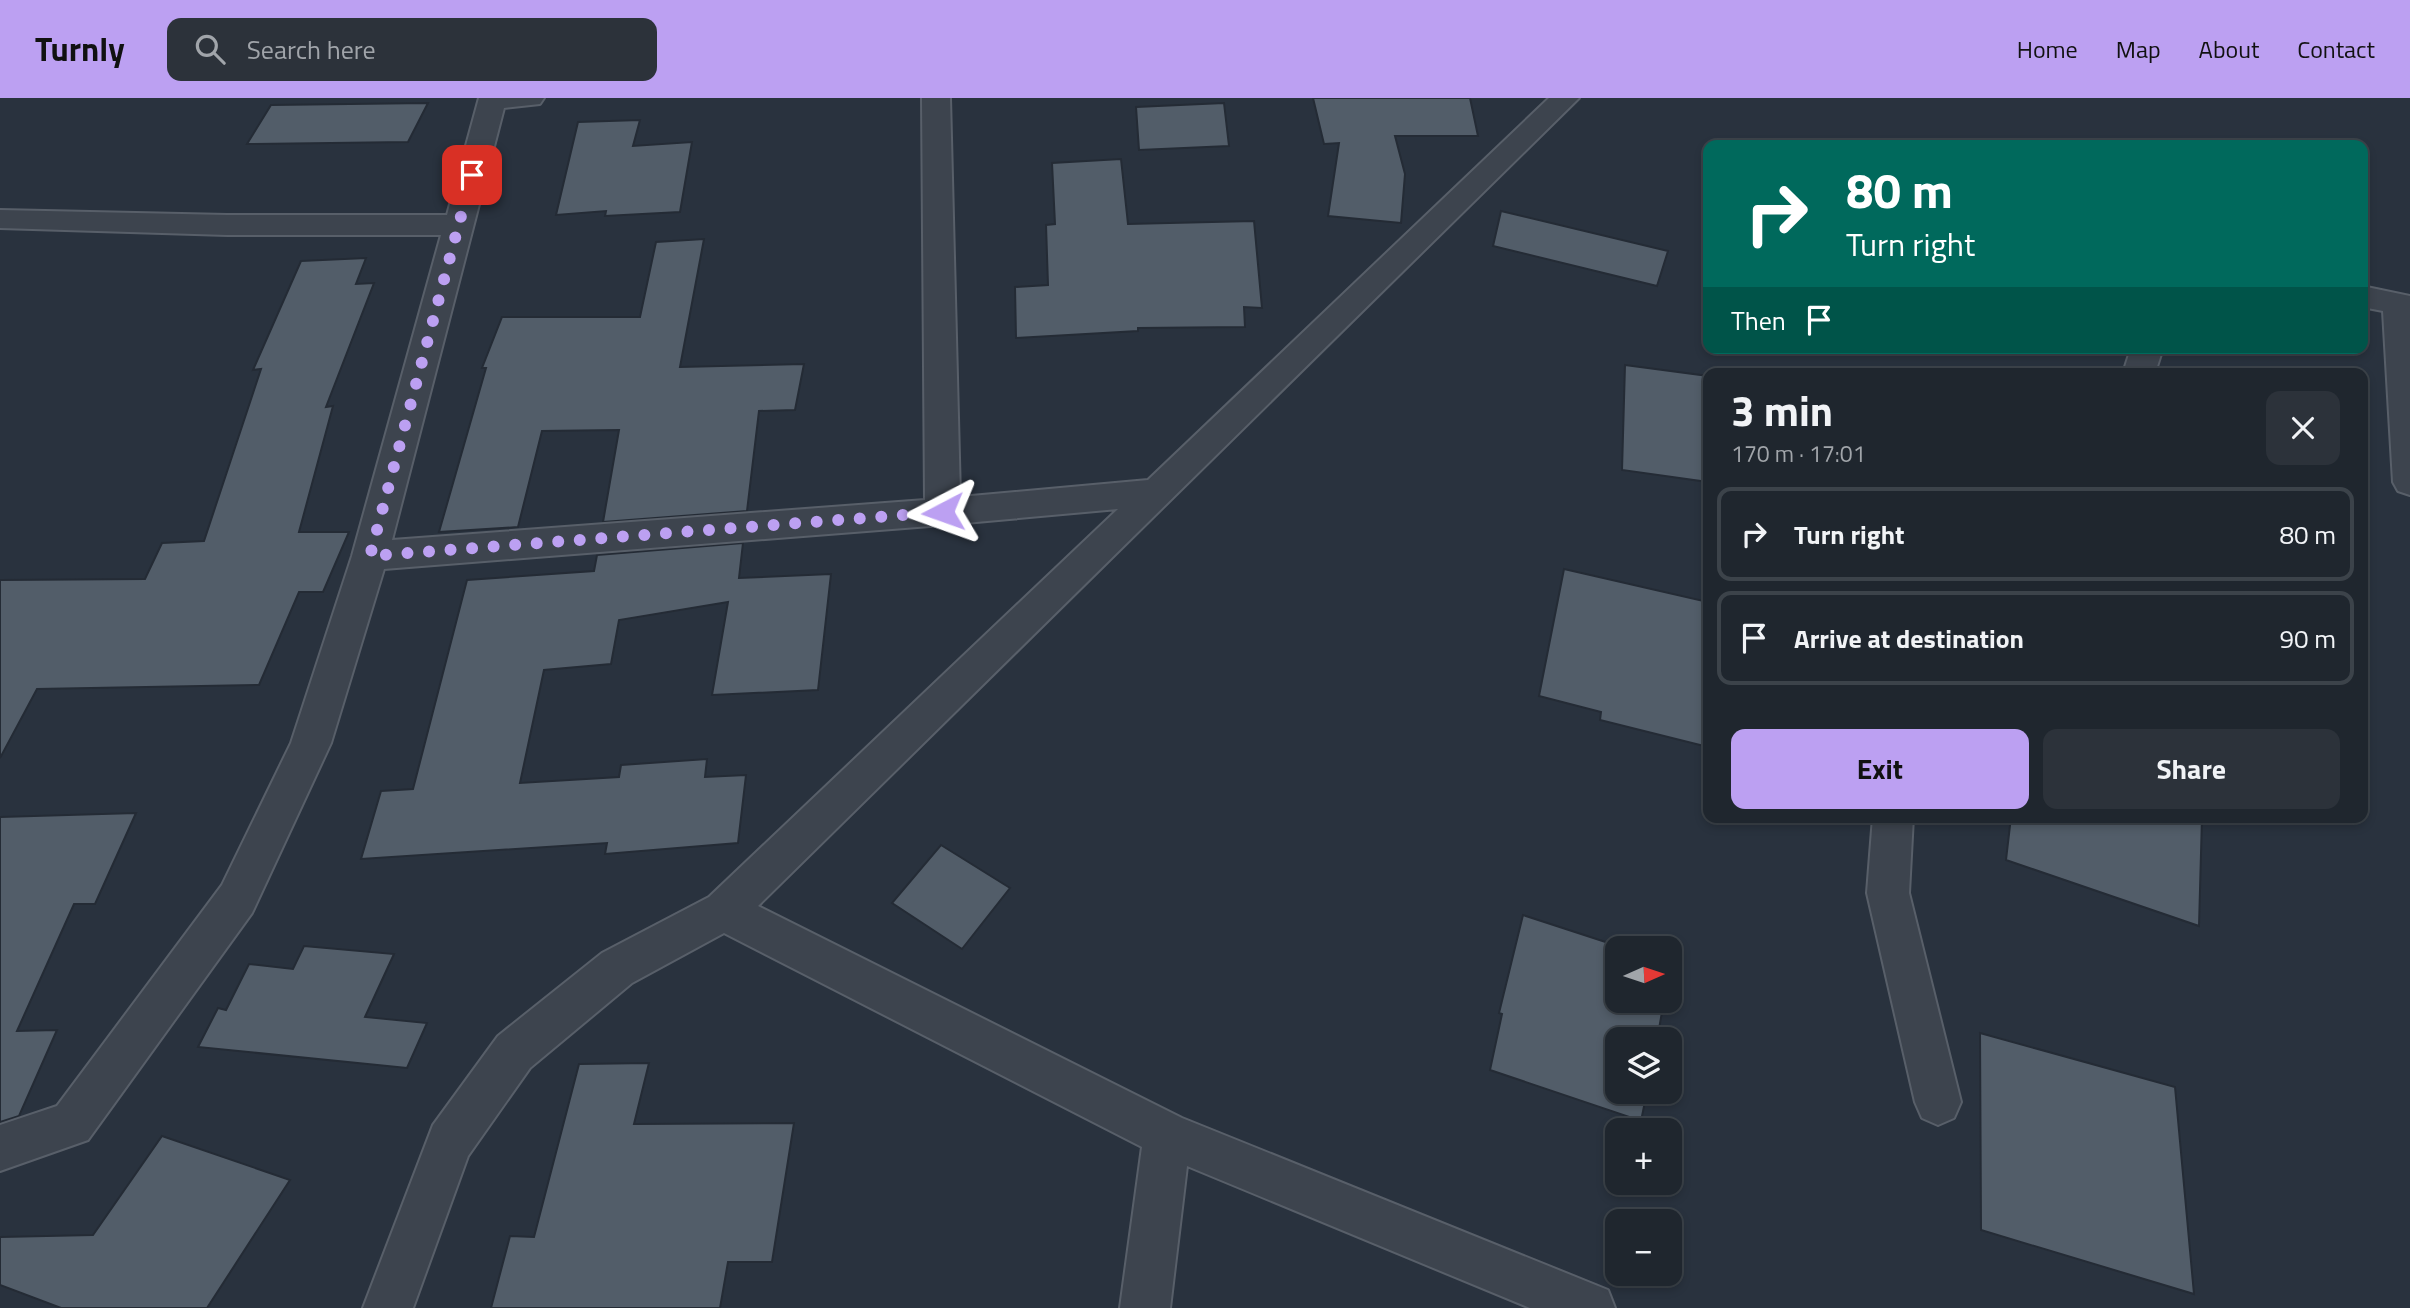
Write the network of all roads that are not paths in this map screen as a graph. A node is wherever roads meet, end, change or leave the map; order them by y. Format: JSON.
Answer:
{"nodes":[{"id":1,"x":530,"y":98,"type":"edge"},
{"id":2,"x":936,"y":98,"type":"edge"},
{"id":3,"x":1565,"y":98,"type":"edge"},
{"id":4,"x":493,"y":99,"type":"edge"},
{"id":5,"x":0,"y":219,"type":"edge"},
{"id":6,"x":458,"y":225,"type":"junction"},
{"id":7,"x":2368,"y":297,"type":"edge"},
{"id":8,"x":2404,"y":306,"type":"edge"},
{"id":9,"x":2410,"y":482,"type":"edge"},
{"id":10,"x":1154,"y":492,"type":"junction"},
{"id":11,"x":943,"y":512,"type":"junction"},
{"id":12,"x":370,"y":556,"type":"junction"},
{"id":13,"x":1893,"y":823,"type":"edge"},
{"id":14,"x":724,"y":911,"type":"junction"},
{"id":15,"x":1938,"y":1102,"type":"dead end"},
{"id":16,"x":1167,"y":1135,"type":"junction"},
{"id":17,"x":0,"y":1148,"type":"edge"},
{"id":18,"x":387,"y":1308,"type":"edge"},
{"id":19,"x":1145,"y":1308,"type":"edge"},
{"id":20,"x":1590,"y":1308,"type":"edge"}],
"edges":[{"from":1,"to":4,"type":"street"},
{"from":2,"to":11,"type":"street"},
{"from":3,"to":10,"type":"street"},
{"from":4,"to":6,"type":"street"},
{"from":5,"to":6,"type":"street"},
{"from":6,"to":12,"type":"street"},
{"from":7,"to":8,"type":"street"},
{"from":8,"to":9,"type":"street"},
{"from":10,"to":11,"type":"street"},
{"from":10,"to":14,"type":"street"},
{"from":11,"to":12,"type":"street"},
{"from":12,"to":17,"type":"street"},
{"from":13,"to":15,"type":"street"},
{"from":14,"to":16,"type":"street"},
{"from":14,"to":18,"type":"street"},
{"from":16,"to":19,"type":"street"},
{"from":16,"to":20,"type":"street"}]}
